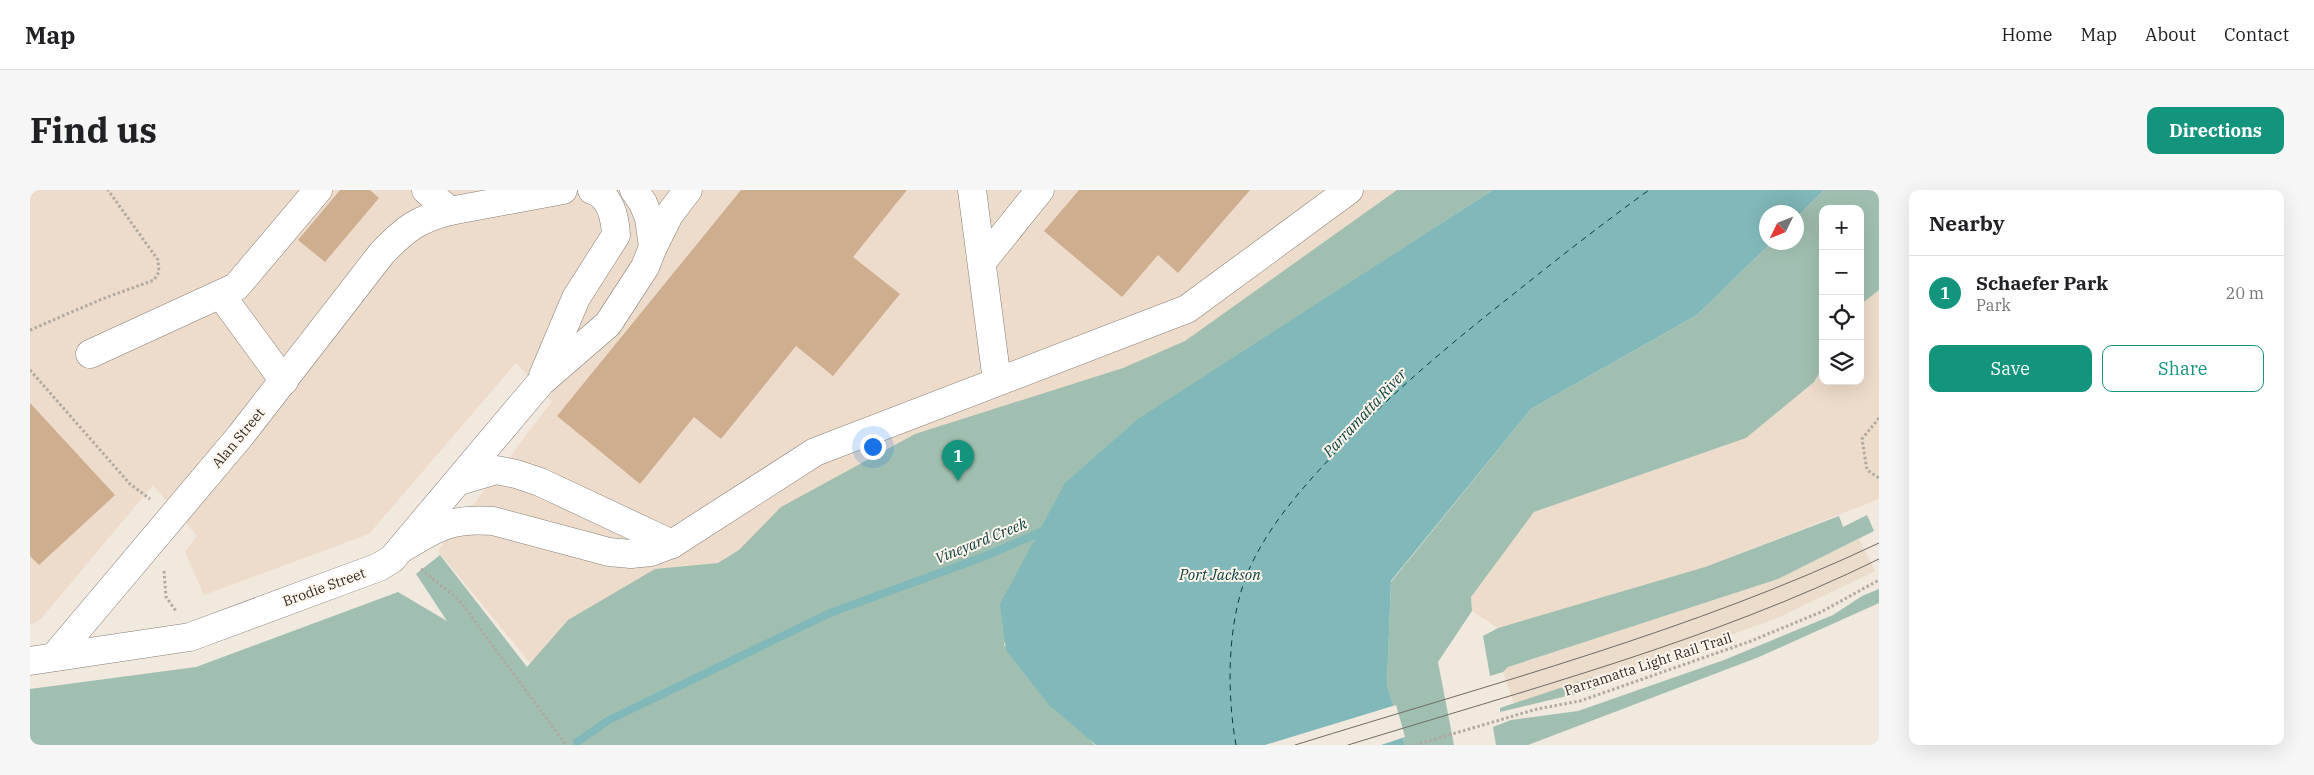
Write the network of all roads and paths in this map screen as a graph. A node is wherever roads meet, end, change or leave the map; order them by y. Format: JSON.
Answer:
{"nodes":[{"id":1,"x":108,"y":190,"type":"edge"},
{"id":2,"x":318,"y":190,"type":"edge"},
{"id":3,"x":426,"y":190,"type":"edge"},
{"id":4,"x":563,"y":190,"type":"edge"},
{"id":5,"x":592,"y":190,"type":"edge"},
{"id":6,"x":624,"y":190,"type":"edge"},
{"id":7,"x":634,"y":190,"type":"edge"},
{"id":8,"x":688,"y":190,"type":"edge"},
{"id":9,"x":972,"y":190,"type":"edge"},
{"id":10,"x":1040,"y":190,"type":"edge"},
{"id":11,"x":1349,"y":190,"type":"edge"},
{"id":12,"x":450,"y":211,"type":"junction"},
{"id":13,"x":616,"y":235,"type":"junction"},
{"id":14,"x":654,"y":247,"type":"junction"},
{"id":15,"x":982,"y":262,"type":"junction"},
{"id":16,"x":228,"y":291,"type":"junction"},
{"id":17,"x":30,"y":330,"type":"edge"},
{"id":18,"x":90,"y":354,"type":"dead end"},
{"id":19,"x":30,"y":370,"type":"edge"},
{"id":20,"x":284,"y":381,"type":"junction"},
{"id":21,"x":997,"y":381,"type":"junction"},
{"id":22,"x":541,"y":382,"type":"junction"},
{"id":23,"x":1879,"y":418,"type":"edge"},
{"id":24,"x":1879,"y":478,"type":"edge"},
{"id":25,"x":459,"y":481,"type":"junction"},
{"id":26,"x":151,"y":500,"type":"dead end"},
{"id":27,"x":672,"y":544,"type":"junction"},
{"id":28,"x":408,"y":557,"type":"junction"},
{"id":29,"x":164,"y":569,"type":"dead end"},
{"id":30,"x":1879,"y":580,"type":"edge"},
{"id":31,"x":177,"y":612,"type":"dead end"},
{"id":32,"x":42,"y":659,"type":"edge"},
{"id":33,"x":566,"y":745,"type":"edge"},
{"id":34,"x":1415,"y":745,"type":"edge"}],
"edges":[{"from":1,"to":17,"type":"path"},
{"from":2,"to":16,"type":"street"},
{"from":3,"to":12,"type":"street"},
{"from":4,"to":12,"type":"street"},
{"from":5,"to":13,"type":"street"},
{"from":6,"to":13,"type":"street"},
{"from":7,"to":14,"type":"street"},
{"from":8,"to":14,"type":"street"},
{"from":9,"to":15,"type":"street"},
{"from":10,"to":15,"type":"street"},
{"from":11,"to":21,"type":"street"},
{"from":12,"to":20,"type":"street","name":"Alan Street"},
{"from":13,"to":22,"type":"street"},
{"from":14,"to":22,"type":"street"},
{"from":15,"to":21,"type":"street"},
{"from":16,"to":18,"type":"street"},
{"from":16,"to":20,"type":"street"},
{"from":19,"to":26,"type":"path"},
{"from":20,"to":32,"type":"street","name":"Alan Street"},
{"from":21,"to":27,"type":"street"},
{"from":22,"to":25,"type":"street","name":"Brodie Street"},
{"from":23,"to":24,"type":"path"},
{"from":25,"to":27,"type":"street"},
{"from":25,"to":28,"type":"street","name":"Brodie Street"},
{"from":27,"to":28,"type":"street"},
{"from":28,"to":32,"type":"street","name":"Brodie Street"},
{"from":28,"to":33,"type":"path"},
{"from":29,"to":31,"type":"path"},
{"from":30,"to":34,"type":"path","name":"Parramatta Light Rail Trail"}]}
